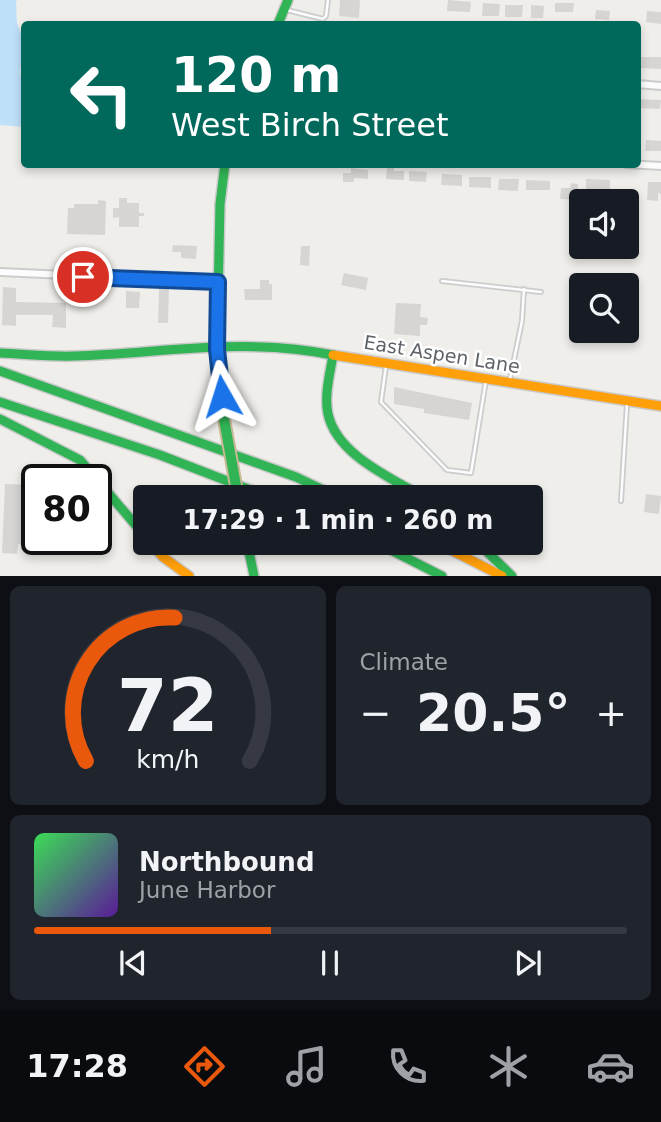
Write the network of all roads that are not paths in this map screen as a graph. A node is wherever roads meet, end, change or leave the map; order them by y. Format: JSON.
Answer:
{"nodes":[{"id":1,"x":328,"y":0,"type":"edge"},
{"id":2,"x":286,"y":4,"type":"edge"},
{"id":3,"x":279,"y":21,"type":"edge"},
{"id":4,"x":641,"y":84,"type":"edge"},
{"id":5,"x":661,"y":86,"type":"edge"},
{"id":6,"x":641,"y":165,"type":"edge"},
{"id":7,"x":661,"y":166,"type":"edge"},
{"id":8,"x":224,"y":168,"type":"edge"},
{"id":9,"x":0,"y":272,"type":"edge"},
{"id":10,"x":442,"y":281,"type":"dead end"},
{"id":11,"x":218,"y":282,"type":"junction"},
{"id":12,"x":524,"y":289,"type":"junction"},
{"id":13,"x":541,"y":292,"type":"dead end"},
{"id":14,"x":217,"y":349,"type":"junction"},
{"id":15,"x":0,"y":353,"type":"edge"},
{"id":16,"x":332,"y":355,"type":"junction"},
{"id":17,"x":386,"y":363,"type":"junction"},
{"id":18,"x":0,"y":371,"type":"edge"},
{"id":19,"x":486,"y":379,"type":"junction"},
{"id":20,"x":510,"y":383,"type":"junction"},
{"id":21,"x":628,"y":401,"type":"junction"},
{"id":22,"x":0,"y":402,"type":"edge"},
{"id":23,"x":661,"y":406,"type":"edge"},
{"id":24,"x":0,"y":419,"type":"edge"},
{"id":25,"x":236,"y":485,"type":"edge"},
{"id":26,"x":239,"y":485,"type":"edge"},
{"id":27,"x":313,"y":485,"type":"edge"},
{"id":28,"x":405,"y":485,"type":"edge"},
{"id":29,"x":621,"y":501,"type":"dead end"},
{"id":30,"x":133,"y":522,"type":"edge"},
{"id":31,"x":161,"y":555,"type":"edge"},
{"id":32,"x":250,"y":555,"type":"edge"},
{"id":33,"x":401,"y":555,"type":"edge"},
{"id":34,"x":461,"y":555,"type":"edge"},
{"id":35,"x":490,"y":555,"type":"edge"},
{"id":36,"x":189,"y":576,"type":"edge"},
{"id":37,"x":254,"y":576,"type":"edge"},
{"id":38,"x":442,"y":576,"type":"edge"},
{"id":39,"x":502,"y":576,"type":"edge"},
{"id":40,"x":512,"y":576,"type":"edge"}],
"edges":[{"from":1,"to":2,"type":"lane"},
{"from":2,"to":3,"type":"main road"},
{"from":4,"to":5,"type":"street"},
{"from":6,"to":7,"type":"street"},
{"from":8,"to":11,"type":"main road"},
{"from":9,"to":11,"type":"street"},
{"from":10,"to":12,"type":"lane"},
{"from":11,"to":14,"type":"main road"},
{"from":12,"to":13,"type":"lane"},
{"from":12,"to":20,"type":"lane"},
{"from":14,"to":15,"type":"main road","name":"East Aspen Lane"},
{"from":14,"to":16,"type":"main road","name":"East Aspen Lane"},
{"from":14,"to":25,"type":"main road","bridge":true},
{"from":16,"to":17,"type":"main road","name":"East Aspen Lane"},
{"from":16,"to":28,"type":"main road"},
{"from":17,"to":19,"type":"main road","name":"East Aspen Lane"},
{"from":17,"to":19,"type":"lane"},
{"from":18,"to":27,"type":"main road"},
{"from":19,"to":20,"type":"main road","name":"East Aspen Lane"},
{"from":20,"to":21,"type":"main road","name":"East Aspen Lane"},
{"from":21,"to":23,"type":"main road","name":"East Aspen Lane"},
{"from":21,"to":29,"type":"lane"},
{"from":22,"to":26,"type":"main road"},
{"from":24,"to":30,"type":"main road"},
{"from":31,"to":36,"type":"main road"},
{"from":32,"to":37,"type":"main road"},
{"from":33,"to":38,"type":"main road"},
{"from":34,"to":39,"type":"main road"},
{"from":35,"to":40,"type":"main road"}]}
